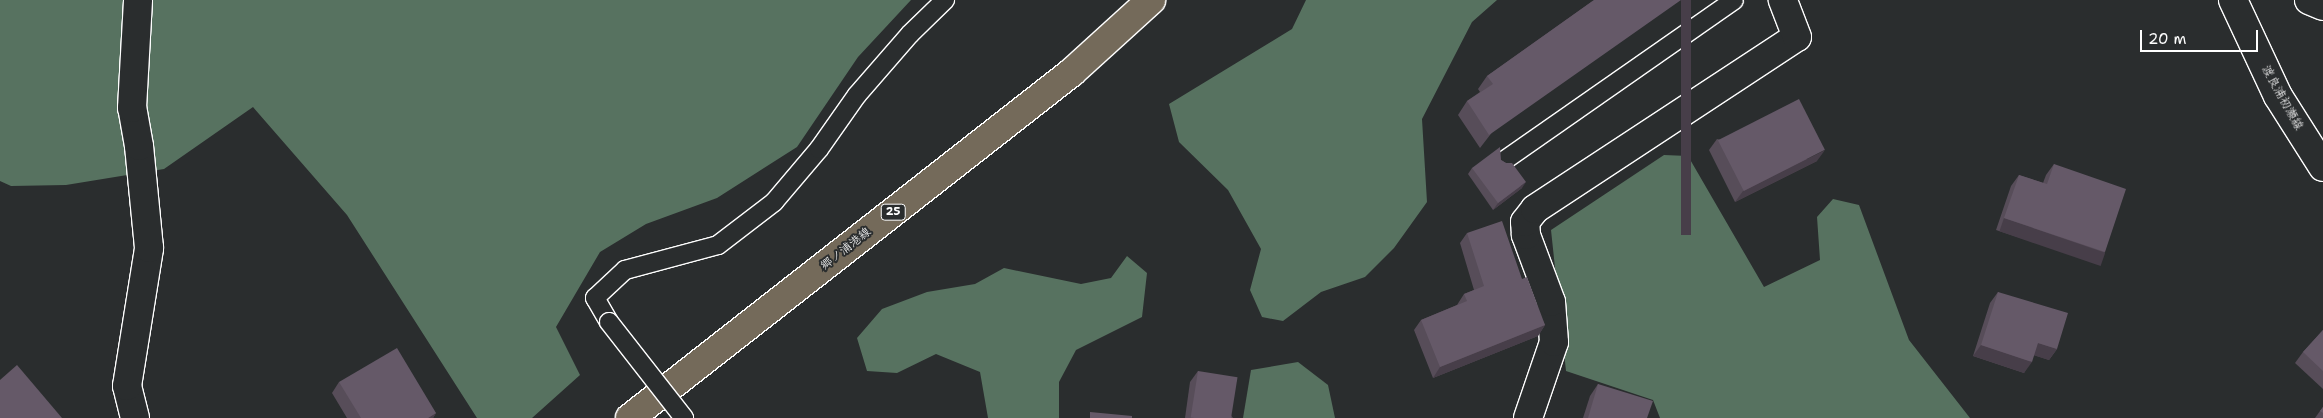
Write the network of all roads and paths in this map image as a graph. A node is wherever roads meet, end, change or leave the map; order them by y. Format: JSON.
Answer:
{"nodes":[{"id":1,"x":138,"y":0,"type":"edge"},
{"id":2,"x":945,"y":0,"type":"edge"},
{"id":3,"x":1151,"y":0,"type":"edge"},
{"id":4,"x":1734,"y":0,"type":"edge"},
{"id":5,"x":1783,"y":0,"type":"edge"},
{"id":6,"x":2233,"y":0,"type":"edge"},
{"id":7,"x":2309,"y":0,"type":"edge"},
{"id":8,"x":2323,"y":6,"type":"edge"},
{"id":9,"x":1505,"y":160,"type":"edge"},
{"id":10,"x":2323,"y":168,"type":"edge"},
{"id":11,"x":135,"y":418,"type":"edge"},
{"id":12,"x":630,"y":418,"type":"edge"},
{"id":13,"x":684,"y":418,"type":"edge"},
{"id":14,"x":1528,"y":418,"type":"edge"}],
"edges":[{"from":1,"to":11,"type":"street"},
{"from":2,"to":13,"type":"lane","bridge":true},
{"from":3,"to":12,"type":"main road","name":"郷ノ浦港線","number":"25"},
{"from":4,"to":9,"type":"lane"},
{"from":5,"to":14,"type":"street"},
{"from":6,"to":10,"type":"street","name":"渡良浦初瀬線"},
{"from":7,"to":8,"type":"street"}]}
